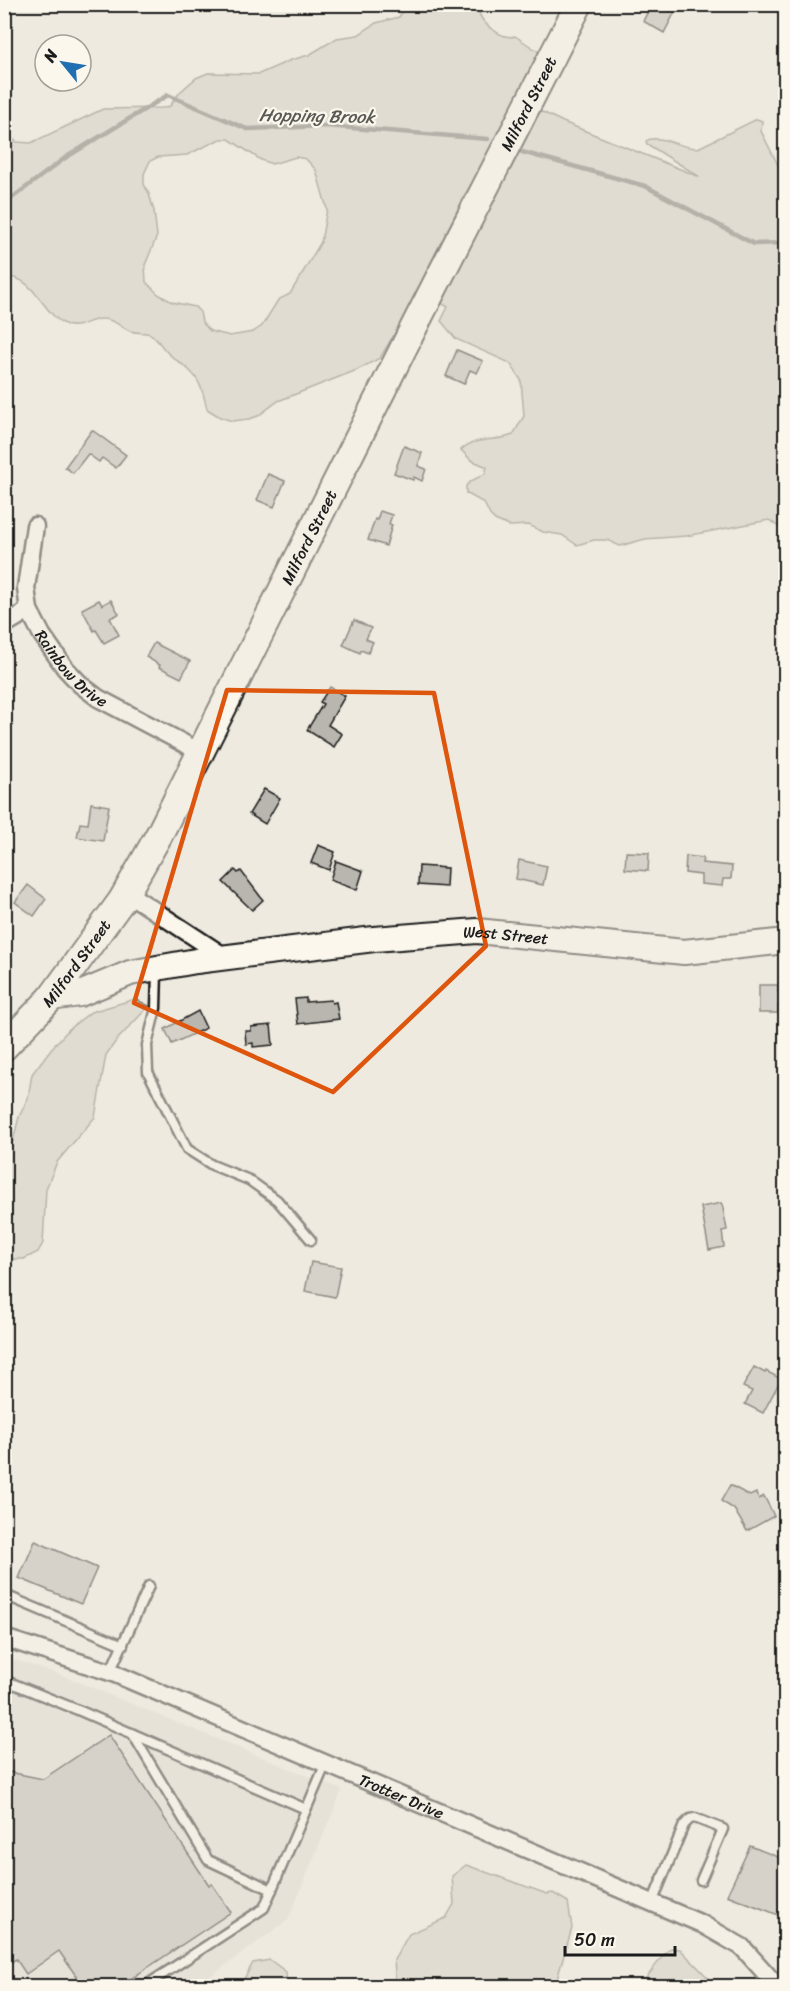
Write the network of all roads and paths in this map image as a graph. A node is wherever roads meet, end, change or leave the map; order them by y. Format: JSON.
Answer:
{"nodes":[{"id":1,"x":579,"y":4,"type":"edge"},
{"id":2,"x":35,"y":526,"type":"dead end"},
{"id":3,"x":29,"y":610,"type":"junction"},
{"id":4,"x":4,"y":625,"type":"edge"},
{"id":5,"x":200,"y":752,"type":"junction"},
{"id":6,"x":126,"y":892,"type":"junction"},
{"id":7,"x":786,"y":941,"type":"edge"},
{"id":8,"x":225,"y":957,"type":"junction"},
{"id":9,"x":157,"y":968,"type":"junction"},
{"id":10,"x":51,"y":998,"type":"junction"},
{"id":11,"x":4,"y":1047,"type":"edge"},
{"id":12,"x":311,"y":1240,"type":"dead end"},
{"id":13,"x":148,"y":1586,"type":"dead end"},
{"id":14,"x":4,"y":1603,"type":"edge"},
{"id":15,"x":4,"y":1638,"type":"edge"},
{"id":16,"x":123,"y":1645,"type":"junction"},
{"id":17,"x":110,"y":1672,"type":"junction"},
{"id":18,"x":4,"y":1680,"type":"edge"},
{"id":19,"x":132,"y":1733,"type":"junction"},
{"id":20,"x":326,"y":1763,"type":"junction"},
{"id":21,"x":306,"y":1809,"type":"junction"},
{"id":22,"x":701,"y":1880,"type":"dead end"},
{"id":23,"x":272,"y":1890,"type":"junction"},
{"id":24,"x":652,"y":1903,"type":"junction"},
{"id":25,"x":145,"y":1986,"type":"edge"},
{"id":26,"x":777,"y":1986,"type":"edge"}],
"edges":[{"from":1,"to":5,"type":"main road","name":"Milford Street"},
{"from":2,"to":3,"type":"street","name":"Rainbow Drive"},
{"from":3,"to":4,"type":"street"},
{"from":3,"to":5,"type":"street","name":"Rainbow Drive"},
{"from":5,"to":6,"type":"main road","name":"Milford Street"},
{"from":6,"to":8,"type":"street"},
{"from":6,"to":10,"type":"main road","name":"Milford Street"},
{"from":7,"to":8,"type":"street","name":"West Street"},
{"from":8,"to":9,"type":"street","name":"West Street"},
{"from":9,"to":10,"type":"street","name":"West Street"},
{"from":9,"to":12,"type":"lane"},
{"from":10,"to":11,"type":"main road","name":"Milford Street"},
{"from":13,"to":16,"type":"lane"},
{"from":14,"to":16,"type":"lane"},
{"from":15,"to":17,"type":"street","name":"Trotter Drive"},
{"from":16,"to":17,"type":"lane"},
{"from":17,"to":20,"type":"street","name":"Trotter Drive"},
{"from":18,"to":19,"type":"lane"},
{"from":19,"to":21,"type":"lane"},
{"from":19,"to":23,"type":"lane"},
{"from":20,"to":21,"type":"lane"},
{"from":20,"to":24,"type":"street","name":"Trotter Drive"},
{"from":21,"to":23,"type":"lane"},
{"from":22,"to":24,"type":"lane"},
{"from":23,"to":25,"type":"lane"},
{"from":24,"to":26,"type":"street","name":"Trotter Drive"}]}
